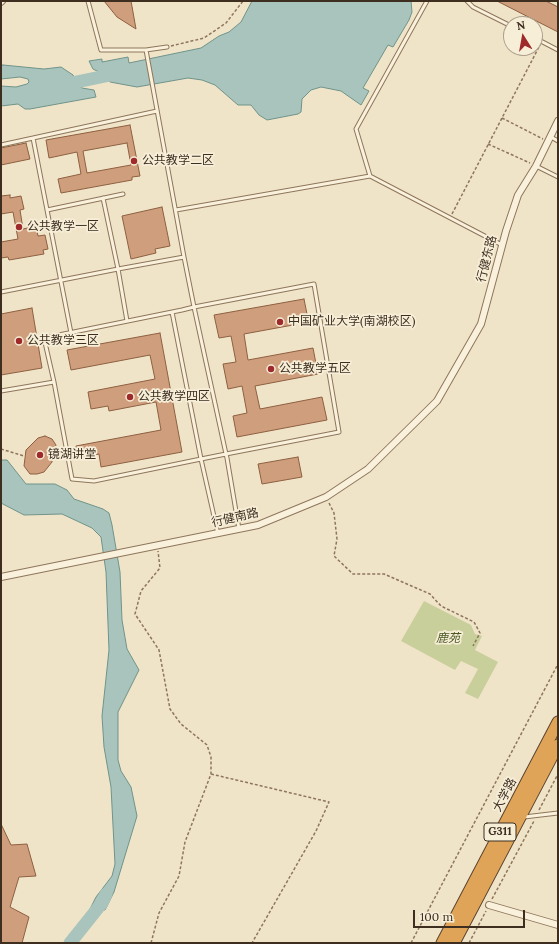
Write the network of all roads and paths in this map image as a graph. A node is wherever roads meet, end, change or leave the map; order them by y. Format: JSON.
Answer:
{"nodes":[{"id":1,"x":88,"y":1,"type":"edge"},
{"id":2,"x":243,"y":1,"type":"edge"},
{"id":3,"x":427,"y":1,"type":"edge"},
{"id":4,"x":464,"y":1,"type":"edge"},
{"id":5,"x":468,"y":2,"type":"edge"},
{"id":6,"x":503,"y":22,"type":"edge"},
{"id":7,"x":543,"y":42,"type":"edge"},
{"id":8,"x":167,"y":47,"type":"joint"},
{"id":9,"x":146,"y":50,"type":"junction"},
{"id":10,"x":558,"y":50,"type":"edge"},
{"id":11,"x":535,"y":56,"type":"edge"},
{"id":12,"x":157,"y":111,"type":"junction"},
{"id":13,"x":502,"y":118,"type":"junction"},
{"id":14,"x":558,"y":121,"type":"edge"},
{"id":15,"x":33,"y":138,"type":"junction"},
{"id":16,"x":549,"y":139,"type":"junction"},
{"id":17,"x":558,"y":141,"type":"edge"},
{"id":18,"x":488,"y":144,"type":"junction"},
{"id":19,"x":1,"y":145,"type":"edge"},
{"id":20,"x":536,"y":166,"type":"junction"},
{"id":21,"x":370,"y":176,"type":"junction"},
{"id":22,"x":558,"y":177,"type":"edge"},
{"id":23,"x":123,"y":194,"type":"dead end"},
{"id":24,"x":103,"y":198,"type":"junction"},
{"id":25,"x":47,"y":210,"type":"junction"},
{"id":26,"x":176,"y":210,"type":"junction"},
{"id":27,"x":450,"y":217,"type":"junction"},
{"id":28,"x":502,"y":245,"type":"junction"},
{"id":29,"x":184,"y":257,"type":"junction"},
{"id":30,"x":118,"y":270,"type":"junction"},
{"id":31,"x":60,"y":280,"type":"junction"},
{"id":32,"x":1,"y":292,"type":"edge"},
{"id":33,"x":194,"y":307,"type":"junction"},
{"id":34,"x":172,"y":312,"type":"junction"},
{"id":35,"x":127,"y":321,"type":"junction"},
{"id":36,"x":71,"y":332,"type":"junction"},
{"id":37,"x":54,"y":382,"type":"junction"},
{"id":38,"x":1,"y":391,"type":"edge"},
{"id":39,"x":437,"y":401,"type":"joint"},
{"id":40,"x":1,"y":450,"type":"edge"},
{"id":41,"x":226,"y":454,"type":"junction"},
{"id":42,"x":24,"y":456,"type":"dead end"},
{"id":43,"x":201,"y":459,"type":"junction"},
{"id":44,"x":326,"y":497,"type":"junction"},
{"id":45,"x":240,"y":529,"type":"junction"},
{"id":46,"x":218,"y":534,"type":"junction"},
{"id":47,"x":157,"y":549,"type":"dead end"},
{"id":48,"x":1,"y":577,"type":"edge"},
{"id":49,"x":473,"y":646,"type":"dead end"},
{"id":50,"x":558,"y":664,"type":"edge"},
{"id":51,"x":558,"y":722,"type":"edge"},
{"id":52,"x":558,"y":745,"type":"edge"},
{"id":53,"x":211,"y":774,"type":"junction"},
{"id":54,"x":558,"y":774,"type":"edge"},
{"id":55,"x":558,"y":813,"type":"edge"},
{"id":56,"x":536,"y":816,"type":"junction"},
{"id":57,"x":520,"y":817,"type":"junction"},
{"id":58,"x":489,"y":905,"type":"junction"},
{"id":59,"x":558,"y":925,"type":"edge"},
{"id":60,"x":150,"y":943,"type":"edge"},
{"id":61,"x":252,"y":943,"type":"edge"},
{"id":62,"x":411,"y":943,"type":"edge"},
{"id":63,"x":442,"y":943,"type":"edge"},
{"id":64,"x":454,"y":943,"type":"edge"},
{"id":65,"x":469,"y":943,"type":"edge"}],
"edges":[{"from":1,"to":9,"type":"lane"},
{"from":2,"to":8,"type":"path"},
{"from":3,"to":21,"type":"lane"},
{"from":4,"to":5,"type":"lane"},
{"from":5,"to":6,"type":"lane"},
{"from":7,"to":10,"type":"lane"},
{"from":8,"to":9,"type":"lane"},
{"from":9,"to":12,"type":"lane"},
{"from":11,"to":13,"type":"path"},
{"from":12,"to":15,"type":"lane"},
{"from":12,"to":26,"type":"lane"},
{"from":13,"to":16,"type":"path"},
{"from":13,"to":18,"type":"path"},
{"from":14,"to":16,"type":"street","name":"行健东路"},
{"from":15,"to":19,"type":"lane"},
{"from":15,"to":25,"type":"lane"},
{"from":16,"to":17,"type":"lane"},
{"from":16,"to":20,"type":"street","name":"行健东路"},
{"from":18,"to":20,"type":"path"},
{"from":18,"to":27,"type":"path"},
{"from":20,"to":22,"type":"lane"},
{"from":20,"to":28,"type":"street","name":"行健东路"},
{"from":21,"to":26,"type":"lane"},
{"from":21,"to":27,"type":"lane"},
{"from":23,"to":24,"type":"lane"},
{"from":24,"to":25,"type":"lane"},
{"from":24,"to":30,"type":"lane"},
{"from":25,"to":31,"type":"lane"},
{"from":26,"to":29,"type":"lane"},
{"from":27,"to":28,"type":"lane"},
{"from":28,"to":39,"type":"street","name":"行健东路"},
{"from":29,"to":30,"type":"lane"},
{"from":29,"to":33,"type":"lane"},
{"from":30,"to":31,"type":"lane"},
{"from":30,"to":35,"type":"lane"},
{"from":31,"to":32,"type":"lane"},
{"from":31,"to":36,"type":"lane"},
{"from":33,"to":34,"type":"lane"},
{"from":33,"to":41,"type":"lane"},
{"from":33,"to":41,"type":"lane"},
{"from":34,"to":35,"type":"lane"},
{"from":34,"to":43,"type":"lane"},
{"from":35,"to":36,"type":"lane"},
{"from":36,"to":37,"type":"lane"},
{"from":37,"to":38,"type":"lane"},
{"from":37,"to":43,"type":"lane"},
{"from":39,"to":44,"type":"street","name":"行健南路"},
{"from":40,"to":42,"type":"path"},
{"from":41,"to":43,"type":"lane"},
{"from":41,"to":45,"type":"lane"},
{"from":43,"to":46,"type":"lane"},
{"from":44,"to":45,"type":"street","name":"行健南路"},
{"from":44,"to":49,"type":"path"},
{"from":45,"to":46,"type":"street","name":"行健南路"},
{"from":46,"to":48,"type":"street","name":"行健南路"},
{"from":47,"to":53,"type":"path"},
{"from":50,"to":62,"type":"path"},
{"from":51,"to":63,"type":"highway","name":"大学路","number":"G311"},
{"from":52,"to":57,"type":"highway","name":"大学路","number":"G311"},
{"from":53,"to":60,"type":"path"},
{"from":53,"to":61,"type":"path"},
{"from":54,"to":56,"type":"path"},
{"from":55,"to":56,"type":"lane"},
{"from":56,"to":57,"type":"lane"},
{"from":56,"to":58,"type":"path"},
{"from":57,"to":64,"type":"highway","name":"大学路","number":"G311"},
{"from":58,"to":59,"type":"street"},
{"from":58,"to":65,"type":"path"}]}
